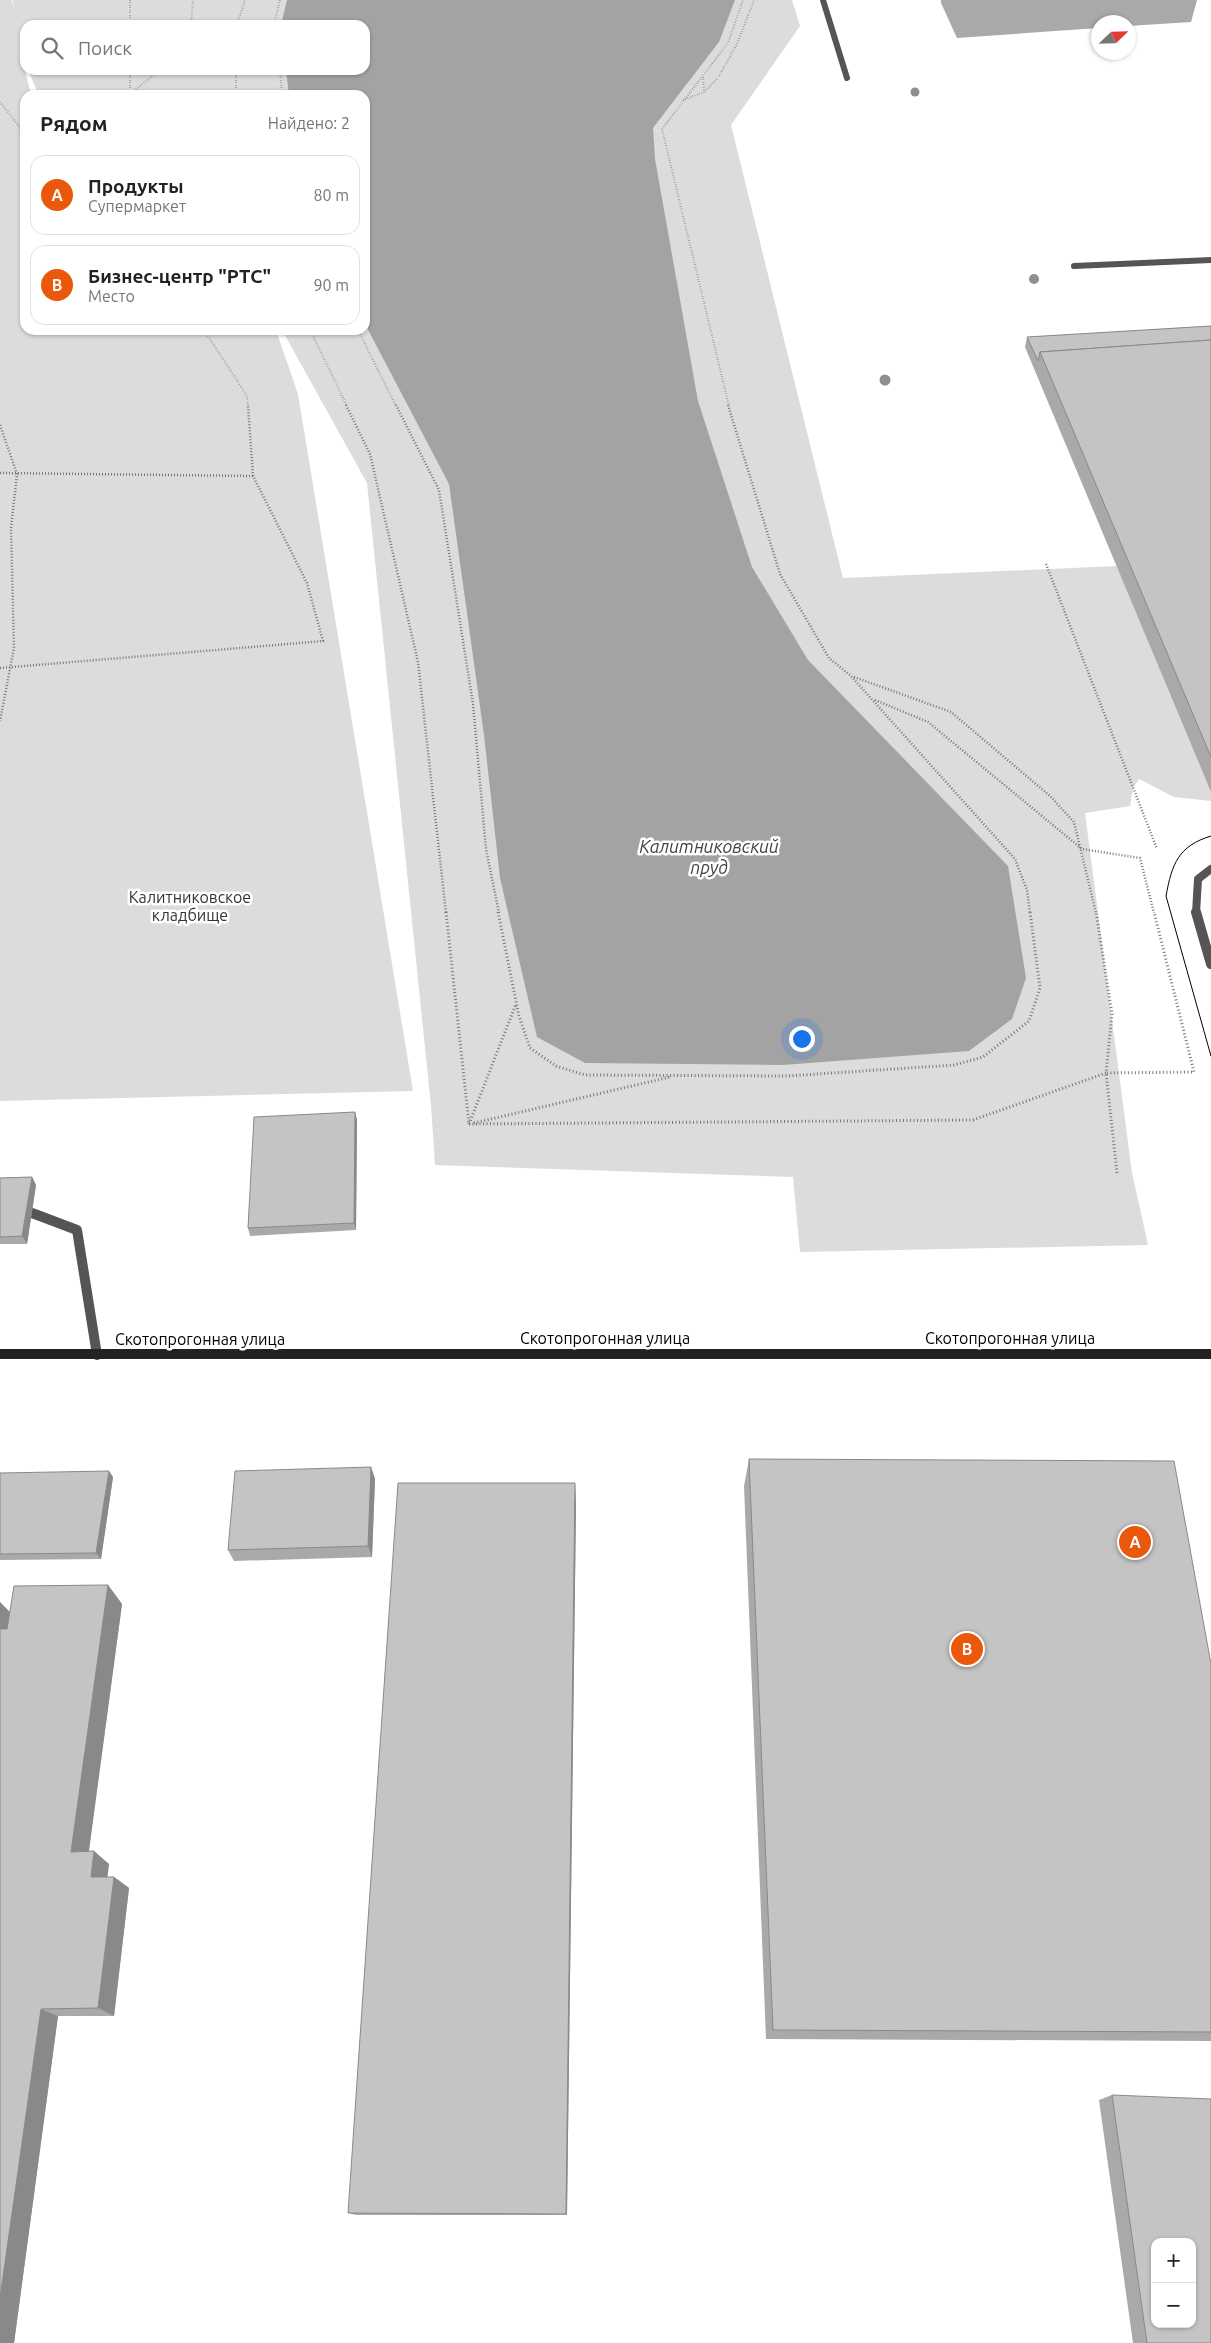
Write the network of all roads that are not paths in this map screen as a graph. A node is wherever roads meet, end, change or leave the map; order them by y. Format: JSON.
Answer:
{"nodes":[{"id":1,"x":823,"y":0,"type":"edge"},
{"id":2,"x":847,"y":78,"type":"dead end"},
{"id":3,"x":1211,"y":260,"type":"edge"},
{"id":4,"x":1074,"y":266,"type":"dead end"},
{"id":5,"x":1211,"y":869,"type":"edge"},
{"id":6,"x":1211,"y":964,"type":"edge"},
{"id":7,"x":32,"y":1213,"type":"dead end"},
{"id":8,"x":0,"y":1354,"type":"edge"},
{"id":9,"x":1211,"y":1354,"type":"edge"},
{"id":10,"x":96,"y":1355,"type":"junction"}],
"edges":[{"from":1,"to":2,"type":"street"},
{"from":3,"to":4,"type":"street"},
{"from":5,"to":6,"type":"street"},
{"from":7,"to":10,"type":"street"},
{"from":8,"to":10,"type":"street","name":"Скотопрогонная улица"},
{"from":9,"to":10,"type":"street","name":"Скотопрогонная улица"}]}
